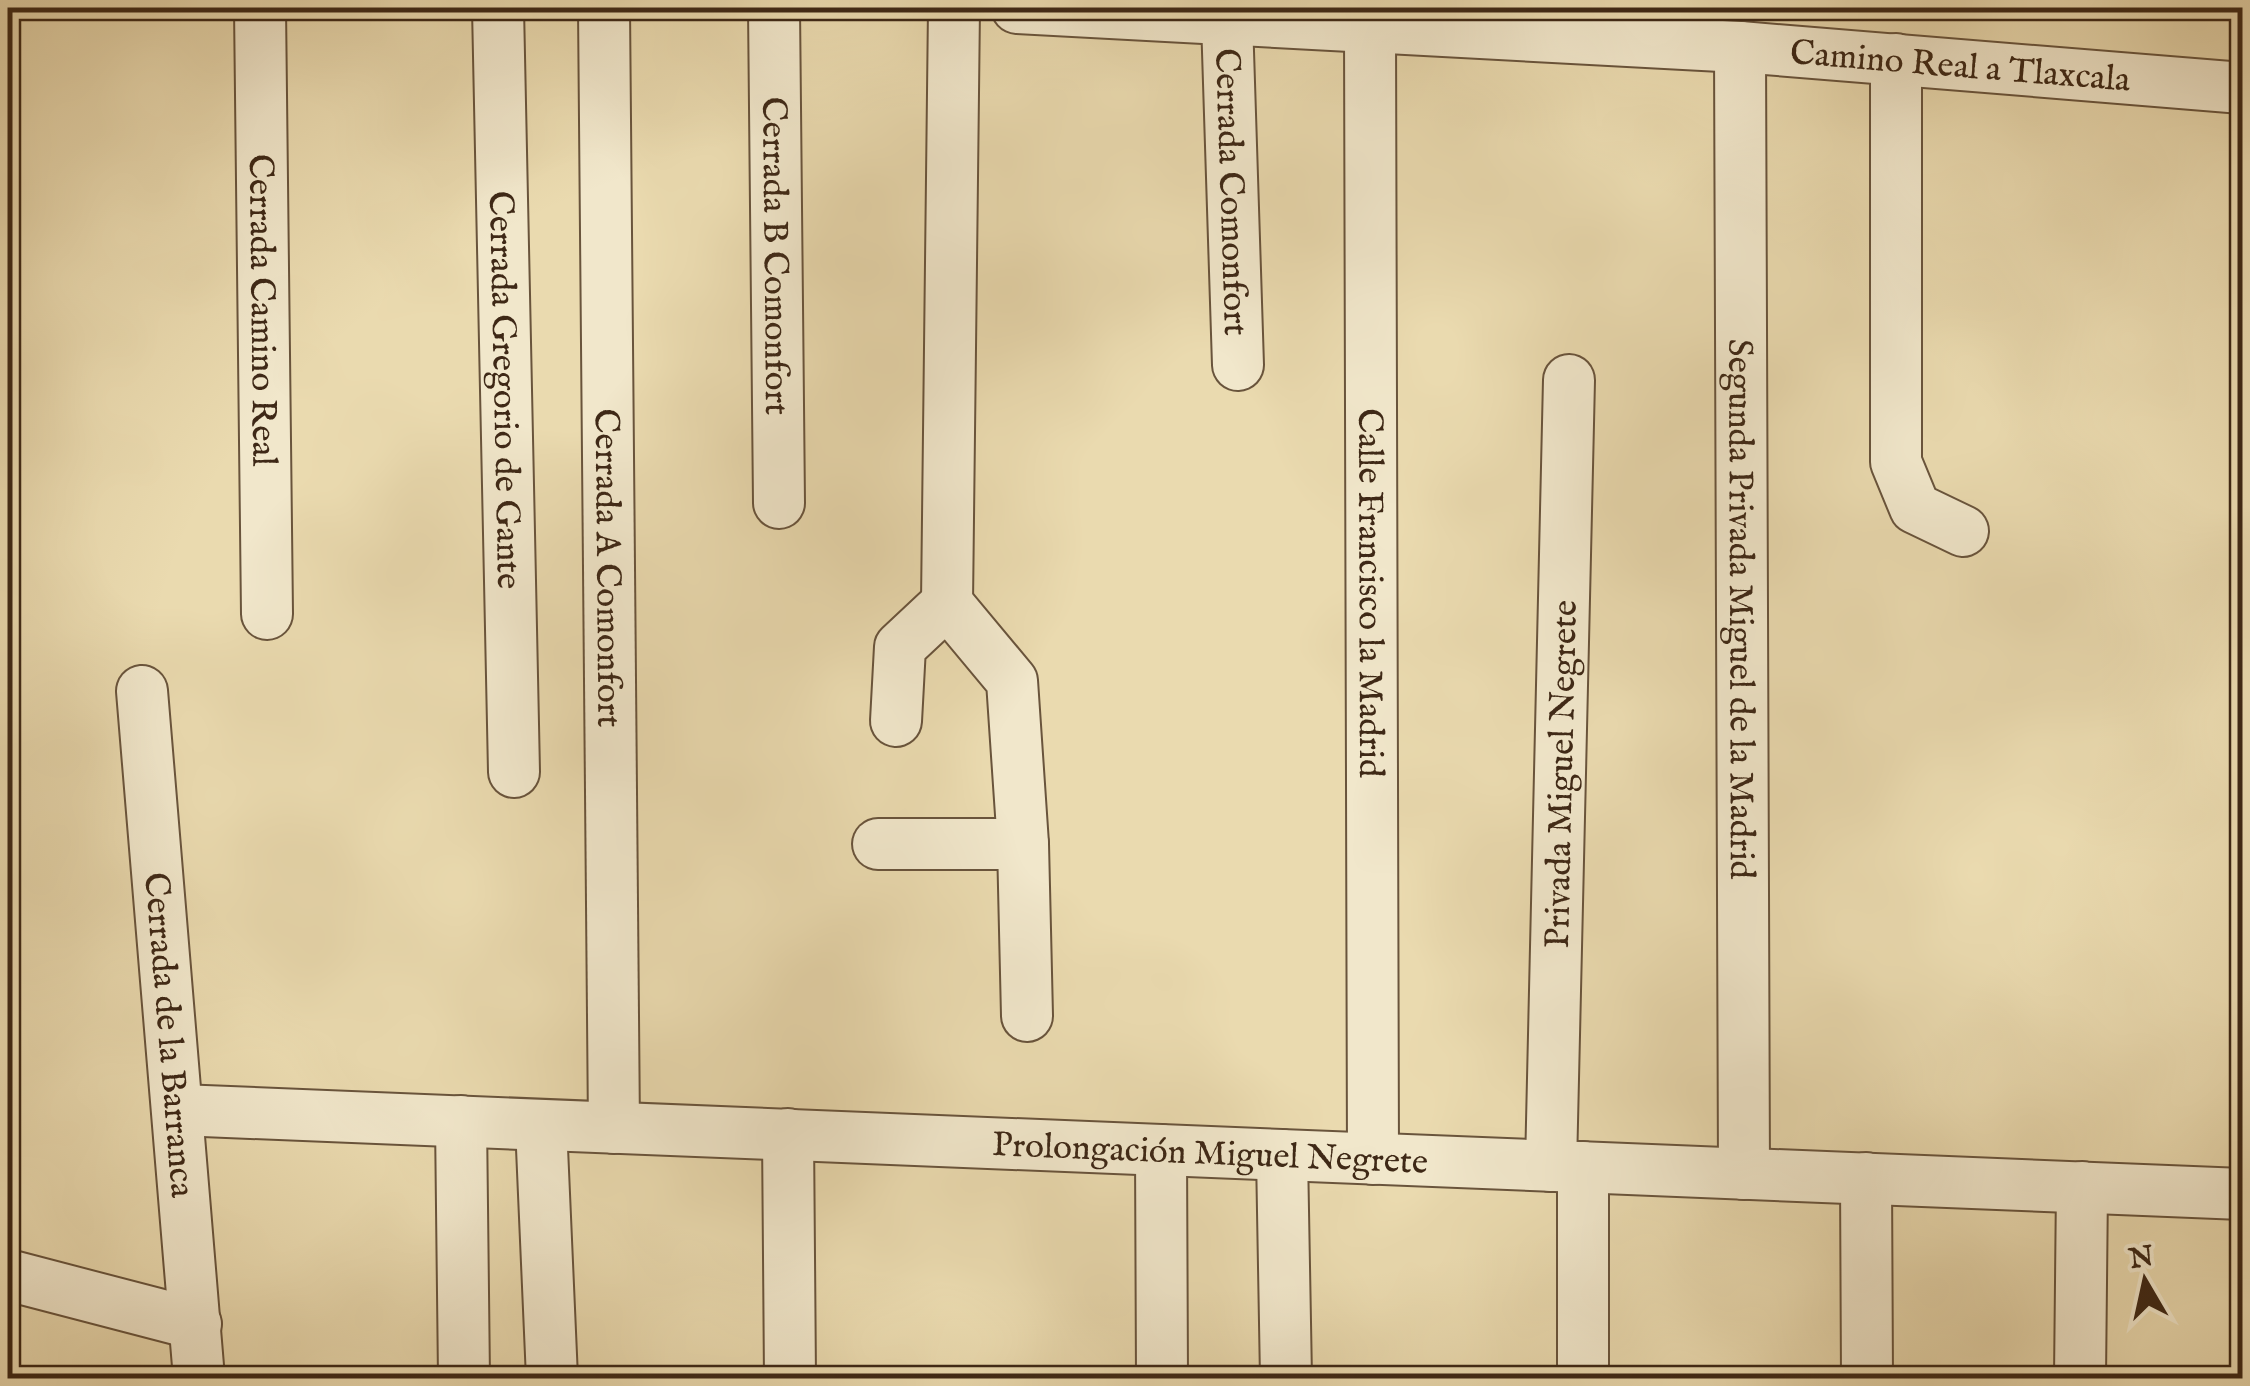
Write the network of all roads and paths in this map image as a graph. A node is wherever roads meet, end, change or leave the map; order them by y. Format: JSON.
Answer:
{"nodes":[{"id":1,"x":260,"y":8,"type":"edge"},
{"id":2,"x":498,"y":8,"type":"edge"},
{"id":3,"x":604,"y":8,"type":"edge"},
{"id":4,"x":774,"y":8,"type":"edge"},
{"id":5,"x":954,"y":8,"type":"edge"},
{"id":6,"x":1017,"y":8,"type":"edge"},
{"id":7,"x":1028,"y":8,"type":"edge"},
{"id":8,"x":1227,"y":20,"type":"junction"},
{"id":9,"x":1370,"y":28,"type":"junction"},
{"id":10,"x":1740,"y":47,"type":"junction"},
{"id":11,"x":1896,"y":58,"type":"junction"},
{"id":12,"x":2242,"y":88,"type":"edge"},
{"id":13,"x":1238,"y":365,"type":"dead end"},
{"id":14,"x":1570,"y":380,"type":"dead end"},
{"id":15,"x":779,"y":503,"type":"dead end"},
{"id":16,"x":1963,"y":531,"type":"dead end"},
{"id":17,"x":947,"y":603,"type":"junction"},
{"id":18,"x":267,"y":614,"type":"dead end"},
{"id":19,"x":142,"y":691,"type":"dead end"},
{"id":20,"x":896,"y":721,"type":"dead end"},
{"id":21,"x":514,"y":772,"type":"dead end"},
{"id":22,"x":878,"y":844,"type":"dead end"},
{"id":23,"x":1023,"y":844,"type":"junction"},
{"id":24,"x":1028,"y":1016,"type":"dead end"},
{"id":25,"x":179,"y":1110,"type":"junction"},
{"id":26,"x":461,"y":1122,"type":"junction"},
{"id":27,"x":541,"y":1125,"type":"junction"},
{"id":28,"x":614,"y":1128,"type":"junction"},
{"id":29,"x":788,"y":1134,"type":"junction"},
{"id":30,"x":1162,"y":1150,"type":"junction"},
{"id":31,"x":1282,"y":1155,"type":"junction"},
{"id":32,"x":1373,"y":1158,"type":"junction"},
{"id":33,"x":1567,"y":1167,"type":"junction"},
{"id":34,"x":1744,"y":1174,"type":"junction"},
{"id":35,"x":1866,"y":1178,"type":"junction"},
{"id":36,"x":2082,"y":1188,"type":"junction"},
{"id":37,"x":2242,"y":1194,"type":"edge"},
{"id":38,"x":8,"y":1275,"type":"edge"},
{"id":39,"x":196,"y":1324,"type":"junction"},
{"id":40,"x":199,"y":1378,"type":"edge"},
{"id":41,"x":464,"y":1378,"type":"edge"},
{"id":42,"x":552,"y":1378,"type":"edge"},
{"id":43,"x":790,"y":1378,"type":"edge"},
{"id":44,"x":1162,"y":1378,"type":"edge"},
{"id":45,"x":1286,"y":1378,"type":"edge"},
{"id":46,"x":1583,"y":1378,"type":"edge"},
{"id":47,"x":1867,"y":1378,"type":"edge"},
{"id":48,"x":2080,"y":1378,"type":"edge"}],
"edges":[{"from":1,"to":18,"type":"street","name":"Cerrada Camino Real"},
{"from":2,"to":21,"type":"street","name":"Cerrada Gregorio de Gante"},
{"from":3,"to":28,"type":"street","name":"Cerrada A Comonfort"},
{"from":4,"to":15,"type":"street","name":"Cerrada B Comonfort"},
{"from":5,"to":17,"type":"street"},
{"from":6,"to":7,"type":"street","name":"Camino Real a Tlaxcala"},
{"from":7,"to":8,"type":"street","name":"Camino Real a Tlaxcala"},
{"from":8,"to":9,"type":"street","name":"Camino Real a Tlaxcala"},
{"from":8,"to":13,"type":"street","name":"Cerrada Comonfort"},
{"from":9,"to":10,"type":"street","name":"Camino Real a Tlaxcala"},
{"from":9,"to":32,"type":"street","name":"Calle Francisco la Madrid"},
{"from":10,"to":11,"type":"street","name":"Camino Real a Tlaxcala"},
{"from":10,"to":34,"type":"street","name":"Segunda Privada Miguel de la Madrid"},
{"from":11,"to":12,"type":"street","name":"Camino Real a Tlaxcala"},
{"from":11,"to":16,"type":"street"},
{"from":14,"to":33,"type":"street","name":"Privada Miguel Negrete"},
{"from":17,"to":20,"type":"street"},
{"from":17,"to":23,"type":"street"},
{"from":19,"to":25,"type":"street","name":"Cerrada de la Barranca"},
{"from":22,"to":23,"type":"street"},
{"from":23,"to":24,"type":"street"},
{"from":25,"to":26,"type":"street","name":"Prolongación Miguel Negrete"},
{"from":25,"to":39,"type":"street","name":"Cerrada de la Barranca"},
{"from":26,"to":27,"type":"street","name":"Prolongación Miguel Negrete"},
{"from":26,"to":41,"type":"street"},
{"from":27,"to":28,"type":"street","name":"Prolongación Miguel Negrete"},
{"from":27,"to":42,"type":"street"},
{"from":28,"to":29,"type":"street","name":"Prolongación Miguel Negrete"},
{"from":29,"to":30,"type":"street","name":"Prolongación Miguel Negrete"},
{"from":29,"to":43,"type":"street"},
{"from":30,"to":31,"type":"street","name":"Prolongación Miguel Negrete"},
{"from":30,"to":44,"type":"street"},
{"from":31,"to":32,"type":"street","name":"Prolongación Miguel Negrete"},
{"from":31,"to":45,"type":"street"},
{"from":32,"to":33,"type":"street","name":"Prolongación Miguel Negrete"},
{"from":33,"to":34,"type":"street","name":"Prolongación Miguel Negrete"},
{"from":33,"to":46,"type":"street","name":"Privada Miguel Negrete"},
{"from":34,"to":35,"type":"street","name":"Prolongación Miguel Negrete"},
{"from":35,"to":36,"type":"street","name":"Prolongación Miguel Negrete"},
{"from":35,"to":47,"type":"street"},
{"from":36,"to":37,"type":"street","name":"Prolongación Miguel Negrete"},
{"from":36,"to":48,"type":"street"},
{"from":38,"to":39,"type":"street"},
{"from":39,"to":40,"type":"street","name":"Cerrada de la Barranca"}]}
